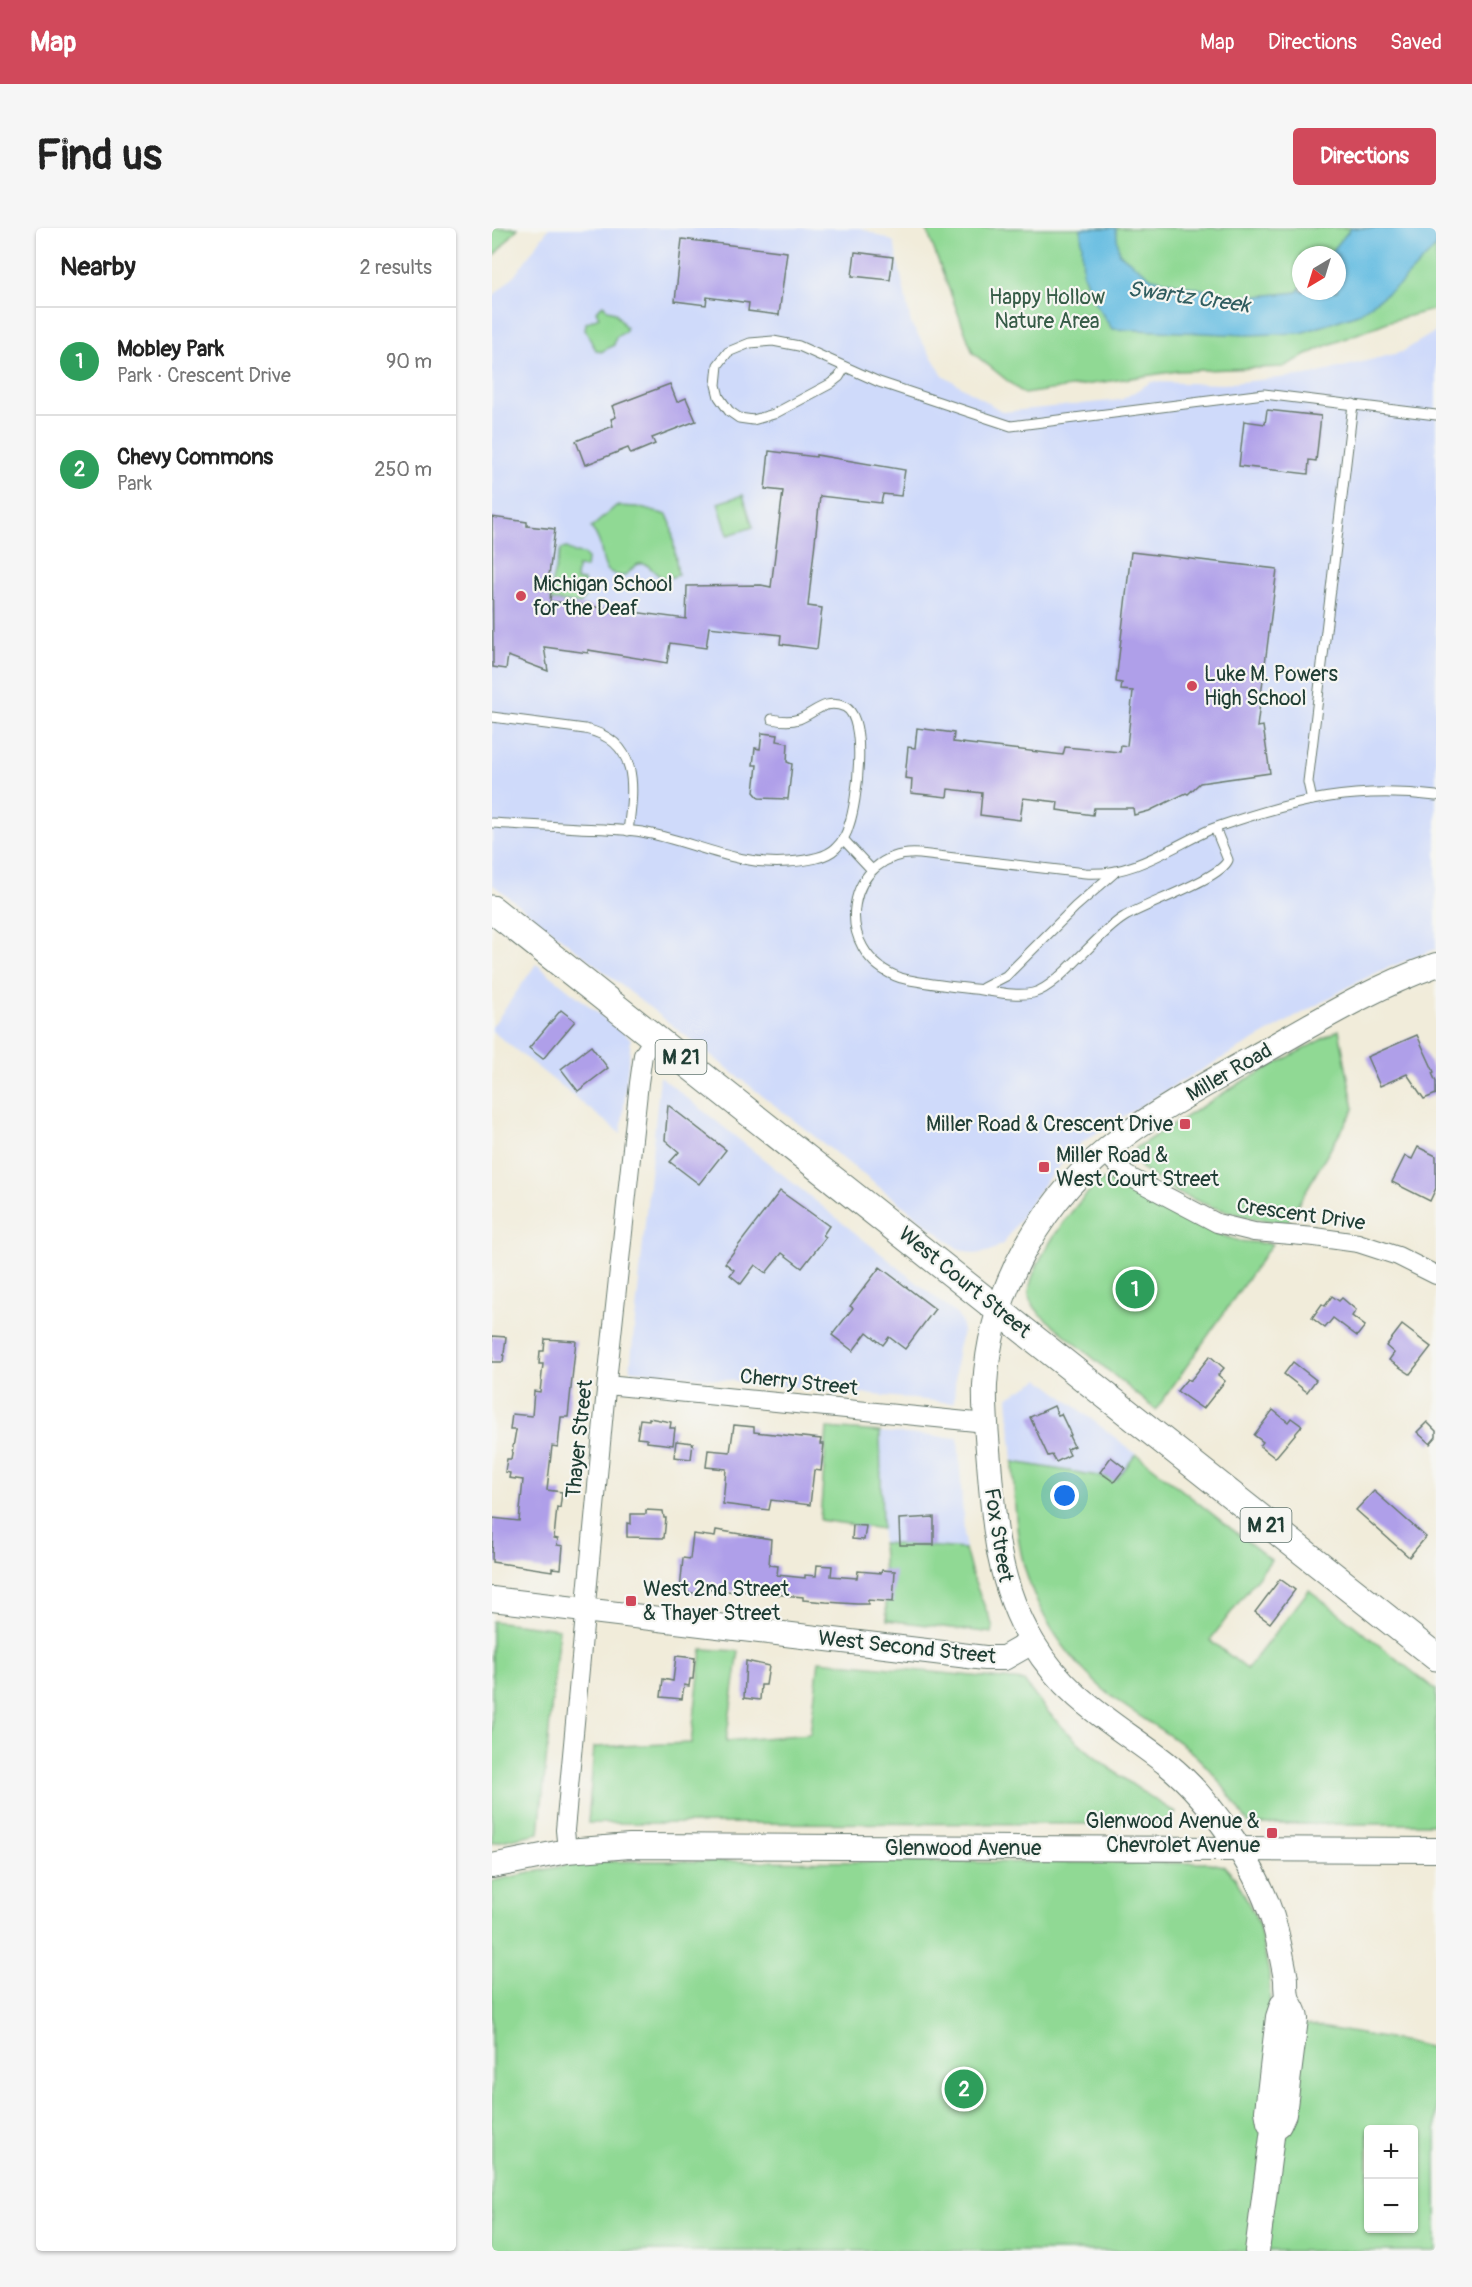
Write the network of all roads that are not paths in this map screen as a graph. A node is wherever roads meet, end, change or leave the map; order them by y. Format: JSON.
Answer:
{"nodes":[{"id":1,"x":845,"y":367,"type":"junction"},
{"id":2,"x":1353,"y":404,"type":"junction"},
{"id":3,"x":1436,"y":415,"type":"edge"},
{"id":4,"x":492,"y":717,"type":"edge"},
{"id":5,"x":772,"y":719,"type":"dead end"},
{"id":6,"x":1436,"y":796,"type":"edge"},
{"id":7,"x":1312,"y":800,"type":"junction"},
{"id":8,"x":492,"y":823,"type":"edge"},
{"id":9,"x":1215,"y":828,"type":"junction"},
{"id":10,"x":628,"y":831,"type":"junction"},
{"id":11,"x":843,"y":839,"type":"junction"},
{"id":12,"x":872,"y":870,"type":"junction"},
{"id":13,"x":1116,"y":872,"type":"junction"},
{"id":14,"x":492,"y":909,"type":"edge"},
{"id":15,"x":1436,"y":965,"type":"edge"},
{"id":16,"x":976,"y":989,"type":"junction"},
{"id":17,"x":655,"y":1036,"type":"junction"},
{"id":18,"x":1104,"y":1152,"type":"junction"},
{"id":19,"x":1436,"y":1275,"type":"edge"},
{"id":20,"x":1000,"y":1310,"type":"junction"},
{"id":21,"x":607,"y":1385,"type":"junction"},
{"id":22,"x":986,"y":1423,"type":"junction"},
{"id":23,"x":492,"y":1599,"type":"edge"},
{"id":24,"x":585,"y":1610,"type":"junction"},
{"id":25,"x":1032,"y":1642,"type":"junction"},
{"id":26,"x":1436,"y":1657,"type":"edge"},
{"id":27,"x":1238,"y":1849,"type":"junction"},
{"id":28,"x":1436,"y":1850,"type":"edge"},
{"id":29,"x":567,"y":1851,"type":"junction"},
{"id":30,"x":492,"y":1866,"type":"edge"},
{"id":31,"x":1257,"y":2251,"type":"edge"}],
"edges":[{"from":1,"to":1,"type":"lane"},
{"from":1,"to":2,"type":"lane"},
{"from":2,"to":3,"type":"lane"},
{"from":2,"to":7,"type":"lane"},
{"from":4,"to":10,"type":"lane"},
{"from":5,"to":11,"type":"lane"},
{"from":6,"to":7,"type":"lane"},
{"from":7,"to":9,"type":"lane"},
{"from":8,"to":10,"type":"lane"},
{"from":9,"to":13,"type":"lane"},
{"from":9,"to":16,"type":"lane"},
{"from":10,"to":11,"type":"lane"},
{"from":11,"to":12,"type":"lane"},
{"from":12,"to":13,"type":"lane"},
{"from":12,"to":16,"type":"lane"},
{"from":13,"to":16,"type":"lane"},
{"from":14,"to":17,"type":"main road","name":"West Court Street","number":"M 21"},
{"from":15,"to":18,"type":"street","name":"Miller Road"},
{"from":17,"to":20,"type":"main road","name":"West Court Street","number":"M 21"},
{"from":17,"to":21,"type":"street","name":"Thayer Street"},
{"from":18,"to":19,"type":"street","name":"Crescent Drive"},
{"from":18,"to":20,"type":"street","name":"Miller Road"},
{"from":20,"to":22,"type":"street","name":"Fox Street"},
{"from":20,"to":26,"type":"main road","name":"West Court Street","number":"M 21"},
{"from":21,"to":22,"type":"street","name":"Cherry Street"},
{"from":21,"to":24,"type":"street","name":"Thayer Street"},
{"from":22,"to":25,"type":"street","name":"Fox Street"},
{"from":23,"to":24,"type":"street","name":"West Second Street"},
{"from":24,"to":25,"type":"street","name":"West Second Street"},
{"from":24,"to":29,"type":"street","name":"Thayer Street"},
{"from":25,"to":27,"type":"street","name":"Fox Street"},
{"from":27,"to":28,"type":"street","name":"Glenwood Avenue"},
{"from":27,"to":29,"type":"street","name":"Glenwood Avenue"},
{"from":27,"to":31,"type":"street","name":"Fox Street"},
{"from":29,"to":30,"type":"street","name":"Glenwood Avenue"}]}
